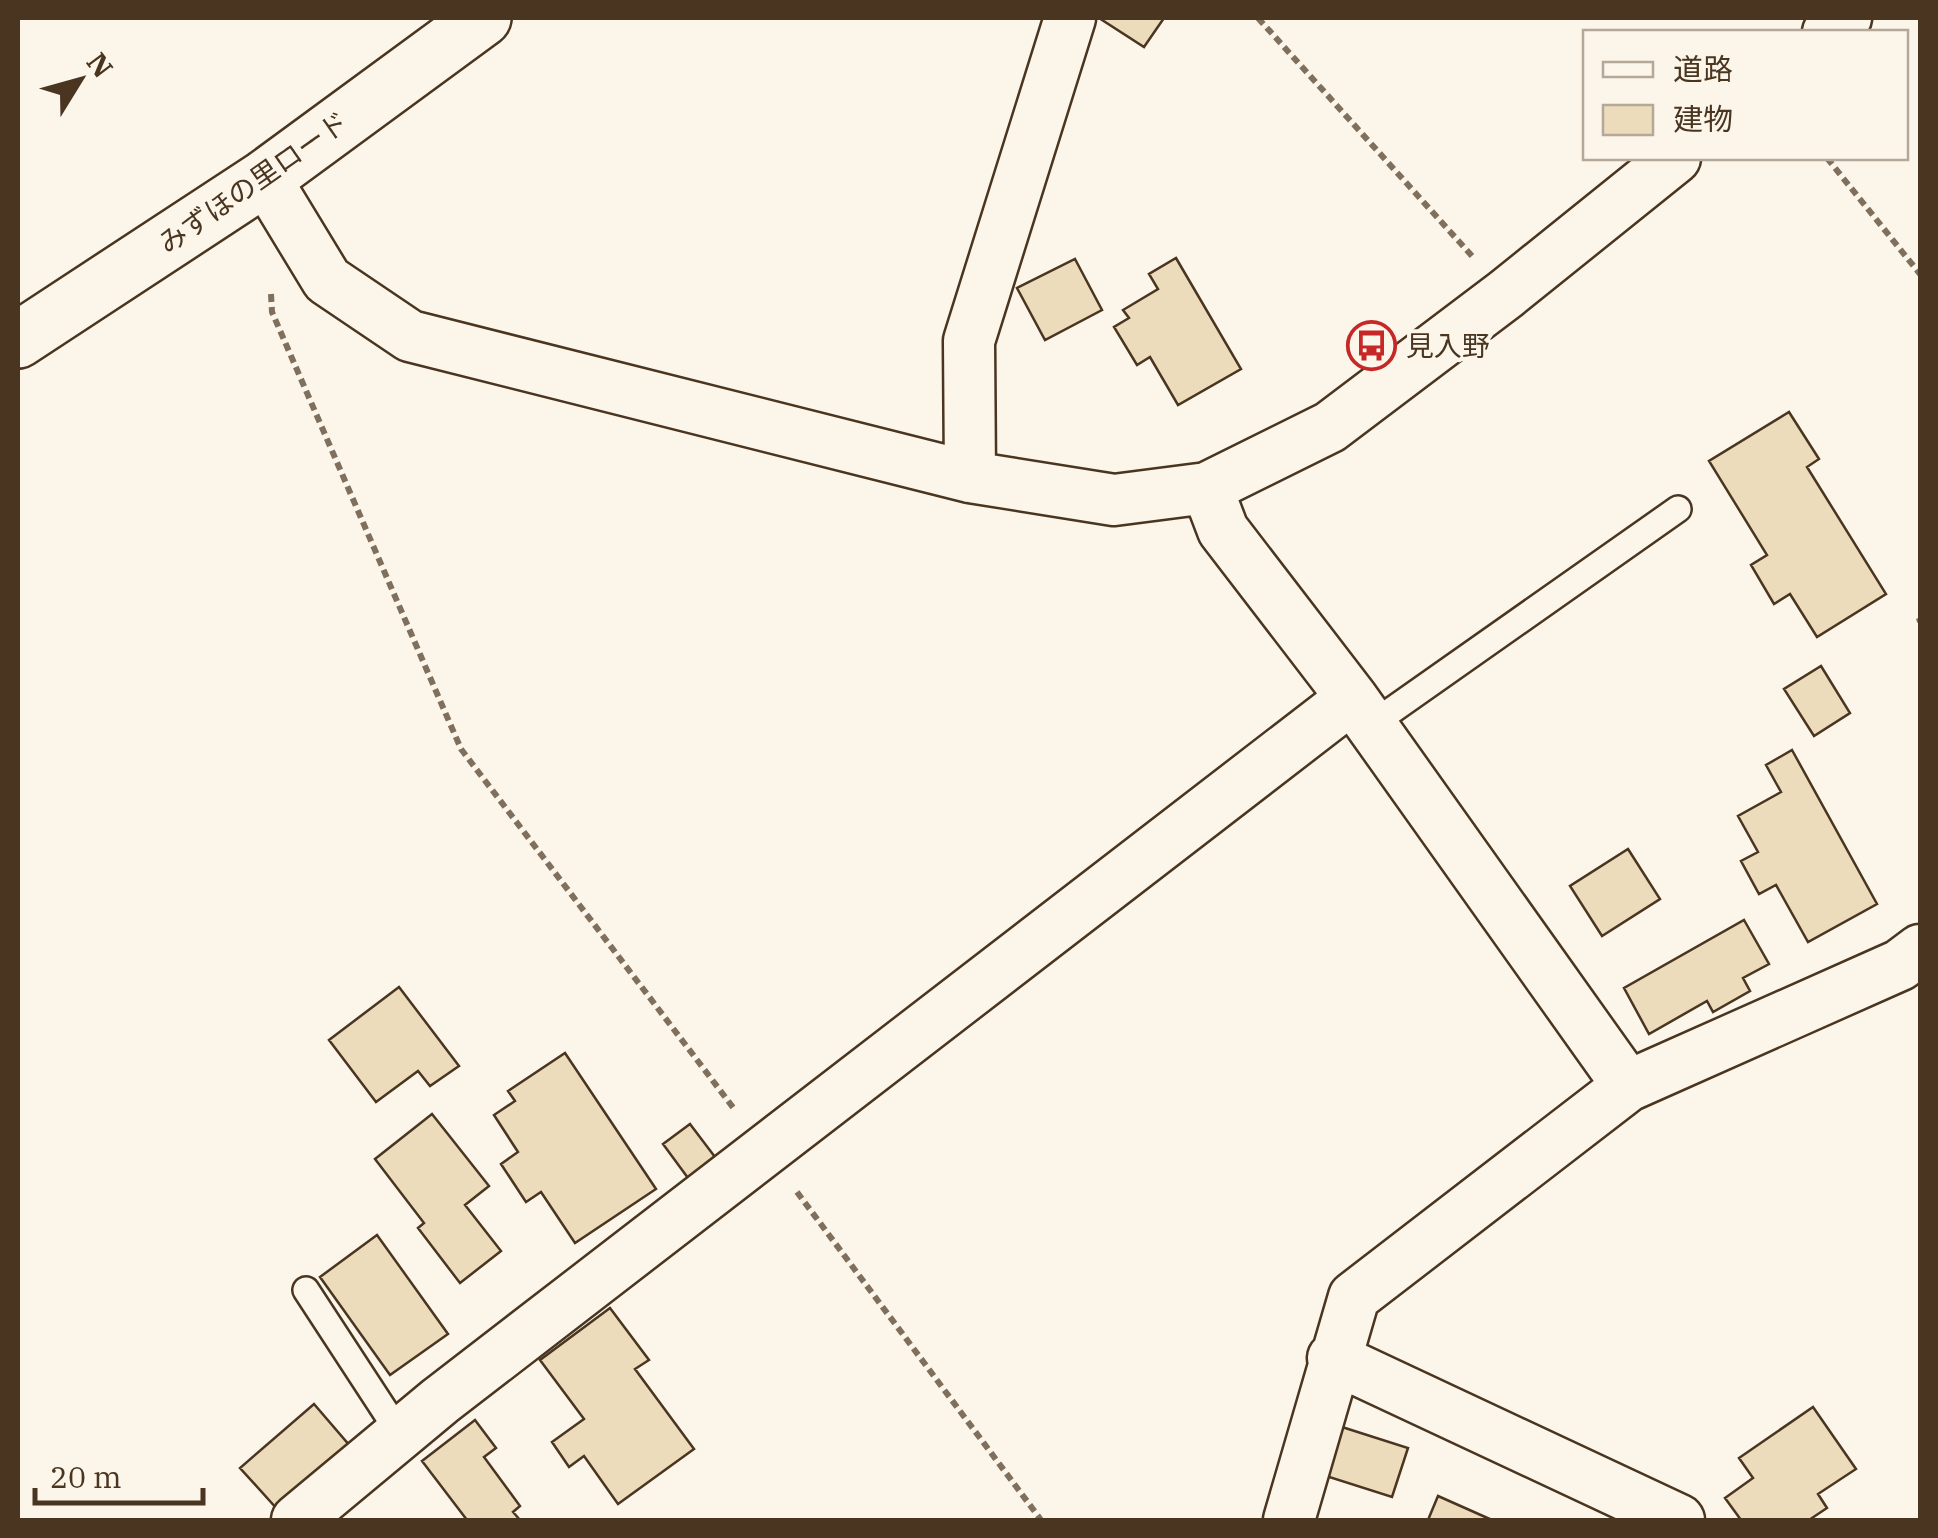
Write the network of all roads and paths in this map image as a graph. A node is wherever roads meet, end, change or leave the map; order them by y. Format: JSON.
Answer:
{"nodes":[{"id":1,"x":483,"y":18,"type":"edge"},
{"id":2,"x":1070,"y":18,"type":"edge"},
{"id":3,"x":1258,"y":18,"type":"edge"},
{"id":4,"x":1673,"y":160,"type":"edge"},
{"id":5,"x":1830,"y":160,"type":"edge"},
{"id":6,"x":265,"y":178,"type":"junction"},
{"id":7,"x":1920,"y":274,"type":"edge"},
{"id":8,"x":271,"y":292,"type":"dead end"},
{"id":9,"x":1506,"y":294,"type":"junction"},
{"id":10,"x":18,"y":340,"type":"edge"},
{"id":11,"x":970,"y":478,"type":"junction"},
{"id":12,"x":1207,"y":488,"type":"junction"},
{"id":13,"x":1678,"y":510,"type":"dead end"},
{"id":14,"x":1361,"y":712,"type":"junction"},
{"id":15,"x":1920,"y":950,"type":"edge"},
{"id":16,"x":1628,"y":1086,"type":"junction"},
{"id":17,"x":766,"y":1150,"type":"junction"},
{"id":18,"x":306,"y":1290,"type":"dead end"},
{"id":19,"x":1333,"y":1358,"type":"junction"},
{"id":20,"x":400,"y":1434,"type":"junction"},
{"id":21,"x":297,"y":1520,"type":"edge"},
{"id":22,"x":1041,"y":1520,"type":"edge"},
{"id":23,"x":1289,"y":1520,"type":"edge"},
{"id":24,"x":1680,"y":1520,"type":"edge"}],
"edges":[{"from":1,"to":6,"type":"street","name":"みずほの里ロード"},
{"from":2,"to":11,"type":"street"},
{"from":3,"to":9,"type":"path"},
{"from":4,"to":9,"type":"street"},
{"from":5,"to":7,"type":"path"},
{"from":6,"to":10,"type":"street","name":"みずほの里ロード"},
{"from":6,"to":11,"type":"street"},
{"from":8,"to":17,"type":"path"},
{"from":9,"to":12,"type":"street"},
{"from":11,"to":12,"type":"street"},
{"from":12,"to":14,"type":"street"},
{"from":13,"to":14,"type":"lane"},
{"from":14,"to":16,"type":"street"},
{"from":14,"to":17,"type":"street"},
{"from":15,"to":16,"type":"street"},
{"from":16,"to":19,"type":"street"},
{"from":17,"to":20,"type":"street"},
{"from":17,"to":22,"type":"path"},
{"from":18,"to":20,"type":"lane"},
{"from":19,"to":23,"type":"street"},
{"from":19,"to":24,"type":"street"},
{"from":20,"to":21,"type":"street"}]}
